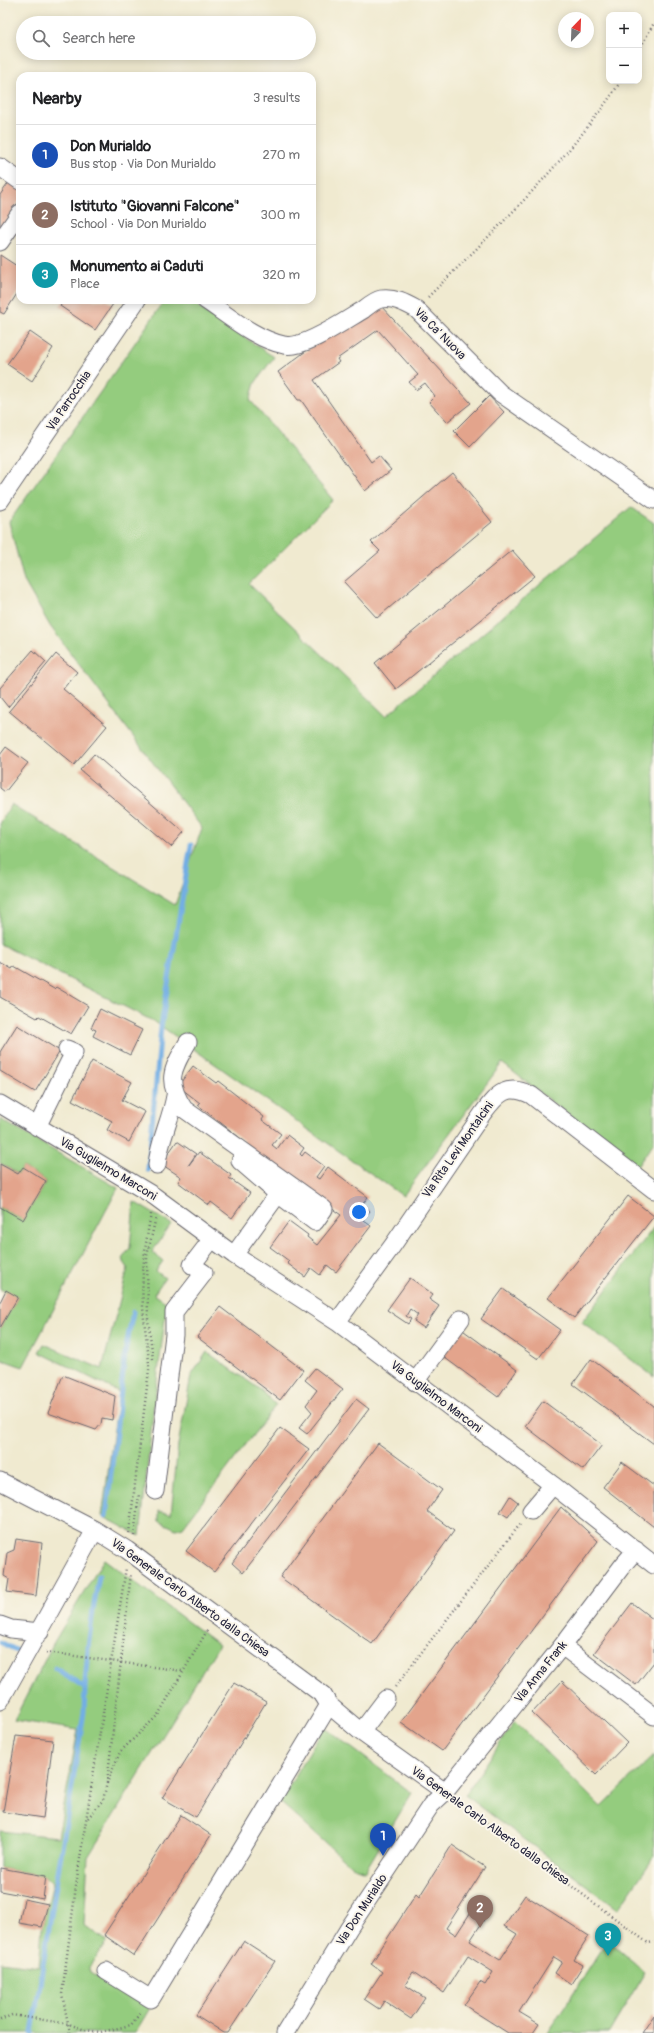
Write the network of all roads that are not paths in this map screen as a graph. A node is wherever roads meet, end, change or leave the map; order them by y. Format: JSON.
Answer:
{"nodes":[{"id":1,"x":0,"y":167,"type":"edge"},
{"id":2,"x":16,"y":178,"type":"edge"},
{"id":3,"x":16,"y":219,"type":"edge"},
{"id":4,"x":0,"y":242,"type":"edge"},
{"id":5,"x":134,"y":304,"type":"edge"},
{"id":6,"x":211,"y":304,"type":"edge"},
{"id":7,"x":654,"y":500,"type":"edge"},
{"id":8,"x":0,"y":501,"type":"edge"},
{"id":9,"x":188,"y":1042,"type":"dead end"},
{"id":10,"x":67,"y":1049,"type":"dead end"},
{"id":11,"x":175,"y":1096,"type":"junction"},
{"id":12,"x":0,"y":1104,"type":"edge"},
{"id":13,"x":37,"y":1126,"type":"junction"},
{"id":14,"x":157,"y":1165,"type":"dead end"},
{"id":15,"x":654,"y":1190,"type":"edge"},
{"id":16,"x":212,"y":1238,"type":"junction"},
{"id":17,"x":234,"y":1255,"type":"junction"},
{"id":18,"x":461,"y":1319,"type":"dead end"},
{"id":19,"x":337,"y":1322,"type":"junction"},
{"id":20,"x":415,"y":1382,"type":"junction"},
{"id":21,"x":0,"y":1481,"type":"edge"},
{"id":22,"x":553,"y":1485,"type":"junction"},
{"id":23,"x":147,"y":1491,"type":"road end"},
{"id":24,"x":531,"y":1510,"type":"road end"},
{"id":25,"x":96,"y":1530,"type":"junction"},
{"id":26,"x":636,"y":1550,"type":"junction"},
{"id":27,"x":654,"y":1565,"type":"edge"},
{"id":28,"x":0,"y":1625,"type":"edge"},
{"id":29,"x":40,"y":1632,"type":"junction"},
{"id":30,"x":562,"y":1646,"type":"junction"},
{"id":31,"x":386,"y":1699,"type":"road end"},
{"id":32,"x":0,"y":1701,"type":"edge"},
{"id":33,"x":328,"y":1705,"type":"junction"},
{"id":34,"x":654,"y":1716,"type":"edge"},
{"id":35,"x":361,"y":1732,"type":"junction"},
{"id":36,"x":445,"y":1792,"type":"junction"},
{"id":37,"x":106,"y":1971,"type":"dead end"},
{"id":38,"x":285,"y":2033,"type":"edge"}],
"edges":[{"from":1,"to":2,"type":"street"},
{"from":3,"to":4,"type":"street"},
{"from":5,"to":8,"type":"street","name":"Via Parrocchia"},
{"from":6,"to":7,"type":"street","name":"Via Ca' Nuova"},
{"from":9,"to":11,"type":"street"},
{"from":10,"to":13,"type":"street"},
{"from":11,"to":14,"type":"street"},
{"from":11,"to":17,"type":"street"},
{"from":12,"to":13,"type":"street","name":"Via Guglielmo Marconi"},
{"from":13,"to":16,"type":"street","name":"Via Guglielmo Marconi"},
{"from":15,"to":19,"type":"street","name":"Via Rita Levi Montalcini"},
{"from":16,"to":17,"type":"street","name":"Via Guglielmo Marconi"},
{"from":16,"to":23,"type":"street"},
{"from":17,"to":19,"type":"street","name":"Via Guglielmo Marconi"},
{"from":18,"to":20,"type":"street"},
{"from":19,"to":20,"type":"street","name":"Via Guglielmo Marconi"},
{"from":20,"to":22,"type":"street","name":"Via Guglielmo Marconi"},
{"from":21,"to":25,"type":"street","name":"Via Generale Carlo Alberto dalla Chiesa"},
{"from":22,"to":24,"type":"street"},
{"from":22,"to":26,"type":"street","name":"Via Guglielmo Marconi"},
{"from":25,"to":29,"type":"street"},
{"from":25,"to":33,"type":"street","name":"Via Generale Carlo Alberto dalla Chiesa"},
{"from":26,"to":27,"type":"street","name":"Via Guglielmo Marconi"},
{"from":26,"to":30,"type":"street","name":"Via Anna Frank"},
{"from":28,"to":29,"type":"street"},
{"from":29,"to":32,"type":"street"},
{"from":30,"to":34,"type":"street"},
{"from":30,"to":36,"type":"street","name":"Via Anna Frank"},
{"from":31,"to":35,"type":"street"},
{"from":33,"to":35,"type":"street","name":"Via Generale Carlo Alberto dalla Chiesa"},
{"from":33,"to":37,"type":"street"},
{"from":35,"to":36,"type":"street","name":"Via Generale Carlo Alberto dalla Chiesa"},
{"from":36,"to":38,"type":"street","name":"Via Don Murialdo"}]}
